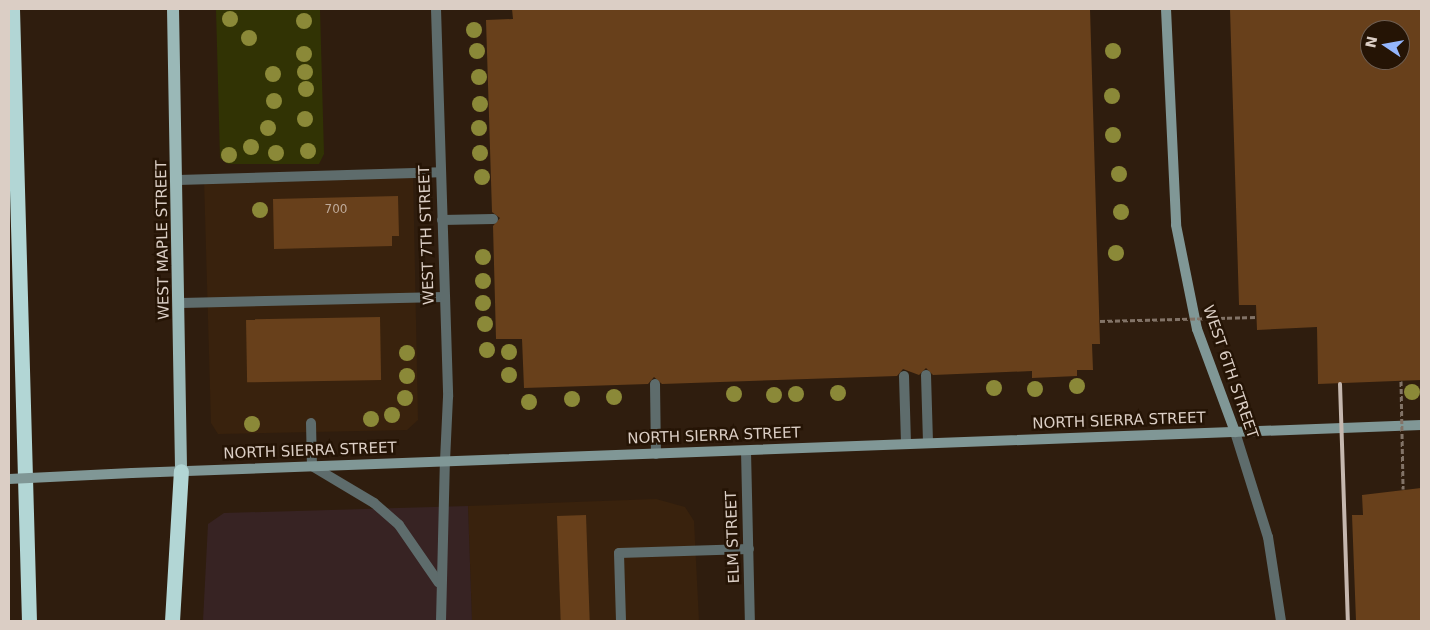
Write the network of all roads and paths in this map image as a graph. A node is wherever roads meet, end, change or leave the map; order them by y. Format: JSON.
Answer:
{"nodes":[{"id":1,"x":12,"y":9,"type":"edge"},
{"id":2,"x":173,"y":9,"type":"edge"},
{"id":3,"x":436,"y":9,"type":"edge"},
{"id":4,"x":1166,"y":9,"type":"edge"},
{"id":5,"x":440,"y":172,"type":"junction"},
{"id":6,"x":178,"y":180,"type":"junction"},
{"id":7,"x":493,"y":219,"type":"dead end"},
{"id":8,"x":442,"y":220,"type":"junction"},
{"id":9,"x":444,"y":297,"type":"junction"},
{"id":10,"x":181,"y":303,"type":"junction"},
{"id":11,"x":1257,"y":317,"type":"dead end"},
{"id":12,"x":1100,"y":321,"type":"dead end"},
{"id":13,"x":926,"y":375,"type":"dead end"},
{"id":14,"x":904,"y":376,"type":"dead end"},
{"id":15,"x":1401,"y":381,"type":"dead end"},
{"id":16,"x":655,"y":384,"type":"dead end"},
{"id":17,"x":311,"y":423,"type":"dead end"},
{"id":18,"x":1421,"y":425,"type":"edge"},
{"id":19,"x":1235,"y":432,"type":"junction"},
{"id":20,"x":928,"y":443,"type":"junction"},
{"id":21,"x":906,"y":444,"type":"junction"},
{"id":22,"x":746,"y":451,"type":"junction"},
{"id":23,"x":656,"y":454,"type":"junction"},
{"id":24,"x":445,"y":461,"type":"junction"},
{"id":25,"x":312,"y":466,"type":"junction"},
{"id":26,"x":181,"y":471,"type":"junction"},
{"id":27,"x":9,"y":479,"type":"edge"},
{"id":28,"x":1403,"y":489,"type":"dead end"},
{"id":29,"x":749,"y":549,"type":"junction"},
{"id":30,"x":439,"y":583,"type":"junction"},
{"id":31,"x":29,"y":621,"type":"edge"},
{"id":32,"x":172,"y":621,"type":"edge"},
{"id":33,"x":441,"y":621,"type":"edge"},
{"id":34,"x":622,"y":621,"type":"edge"},
{"id":35,"x":750,"y":621,"type":"edge"},
{"id":36,"x":1281,"y":621,"type":"edge"}],
"edges":[{"from":1,"to":31,"type":"highway"},
{"from":2,"to":6,"type":"main road","name":"WEST MAPLE STREET"},
{"from":3,"to":5,"type":"street","name":"WEST 7TH STREET"},
{"from":4,"to":19,"type":"main road","name":"WEST 6TH STREET"},
{"from":5,"to":6,"type":"street"},
{"from":5,"to":8,"type":"street","name":"WEST 7TH STREET"},
{"from":6,"to":10,"type":"main road","name":"WEST MAPLE STREET"},
{"from":7,"to":8,"type":"street"},
{"from":8,"to":9,"type":"street","name":"WEST 7TH STREET"},
{"from":9,"to":10,"type":"street"},
{"from":9,"to":24,"type":"street","name":"WEST 7TH STREET"},
{"from":10,"to":26,"type":"main road","name":"WEST MAPLE STREET"},
{"from":11,"to":12,"type":"path","bridge":true},
{"from":13,"to":20,"type":"street"},
{"from":14,"to":21,"type":"street"},
{"from":15,"to":28,"type":"path","bridge":true},
{"from":16,"to":23,"type":"street"},
{"from":17,"to":25,"type":"street"},
{"from":18,"to":19,"type":"main road","name":"NORTH SIERRA STREET"},
{"from":19,"to":20,"type":"main road","name":"NORTH SIERRA STREET"},
{"from":19,"to":36,"type":"street","name":"WEST 6TH STREET"},
{"from":20,"to":21,"type":"main road","name":"NORTH SIERRA STREET"},
{"from":21,"to":22,"type":"main road","name":"NORTH SIERRA STREET"},
{"from":22,"to":23,"type":"main road","name":"NORTH SIERRA STREET"},
{"from":22,"to":29,"type":"street","name":"ELM STREET"},
{"from":23,"to":24,"type":"main road","name":"NORTH SIERRA STREET"},
{"from":24,"to":25,"type":"main road","name":"NORTH SIERRA STREET"},
{"from":24,"to":30,"type":"street","name":"WEST 7TH STREET"},
{"from":25,"to":26,"type":"main road","name":"NORTH SIERRA STREET"},
{"from":25,"to":30,"type":"street"},
{"from":26,"to":27,"type":"main road","name":"NORTH SIERRA STREET","bridge":true},
{"from":26,"to":32,"type":"highway"},
{"from":29,"to":34,"type":"street"},
{"from":29,"to":35,"type":"street","name":"ELM STREET"},
{"from":30,"to":33,"type":"street","name":"WEST 7TH STREET"}]}
